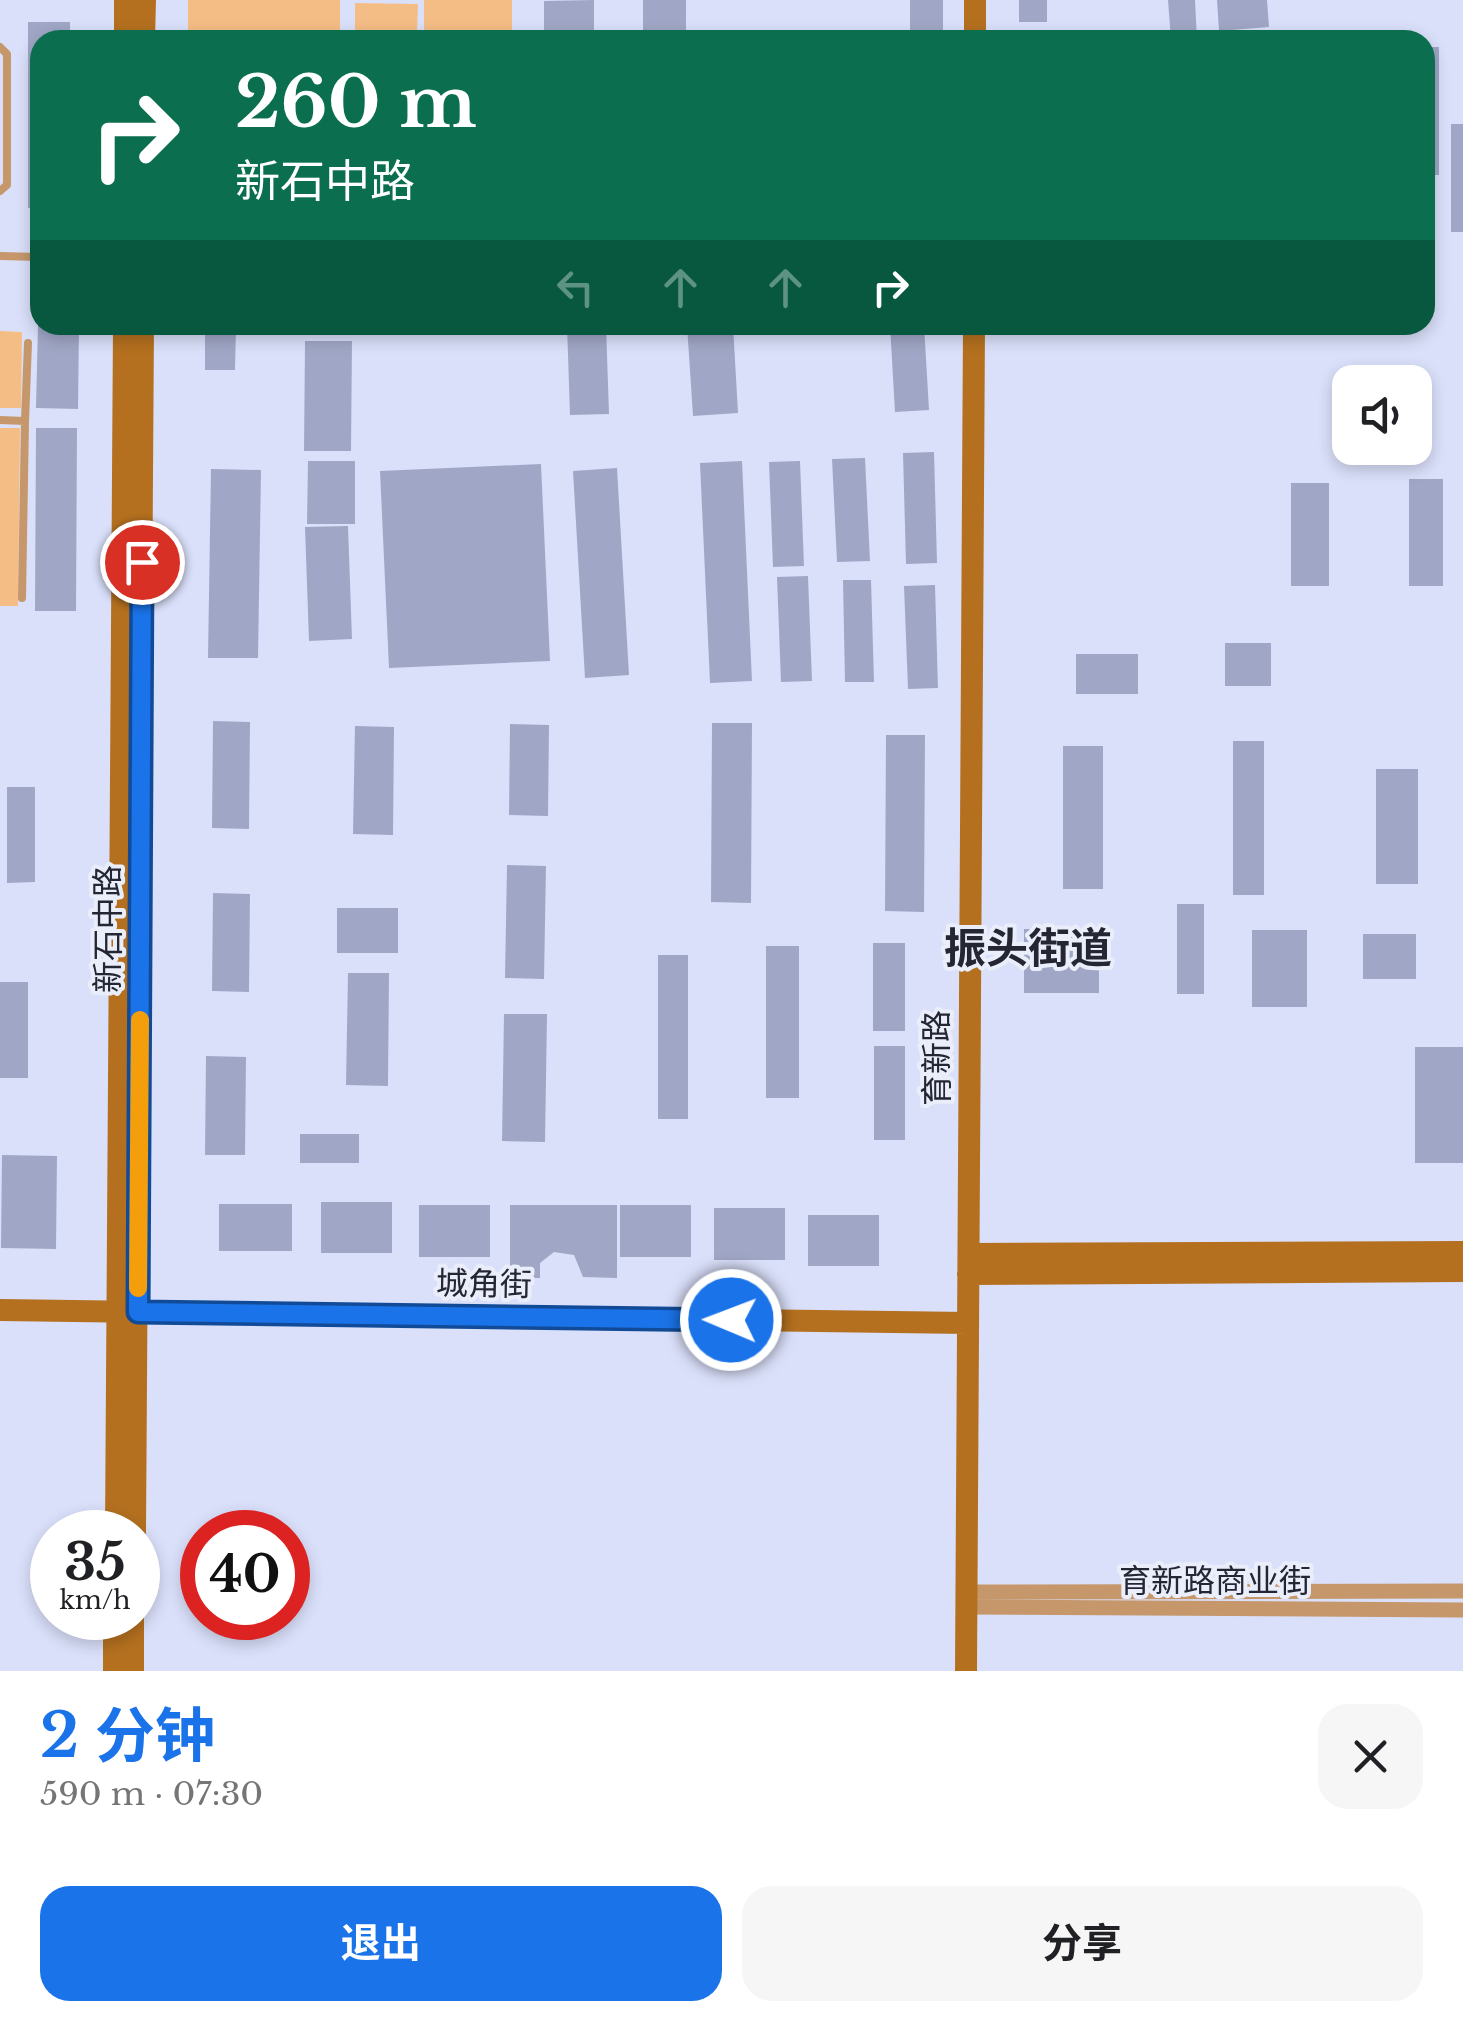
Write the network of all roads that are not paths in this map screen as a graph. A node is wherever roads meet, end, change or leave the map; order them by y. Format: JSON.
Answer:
{"nodes":[{"id":1,"x":125,"y":0,"type":"edge"},
{"id":2,"x":145,"y":0,"type":"edge"},
{"id":3,"x":976,"y":0,"type":"edge"},
{"id":4,"x":125,"y":30,"type":"edge"},
{"id":5,"x":144,"y":30,"type":"edge"},
{"id":6,"x":975,"y":30,"type":"edge"},
{"id":7,"x":0,"y":47,"type":"edge"},
{"id":8,"x":0,"y":191,"type":"edge"},
{"id":9,"x":0,"y":256,"type":"edge"},
{"id":10,"x":30,"y":257,"type":"edge"},
{"id":11,"x":124,"y":335,"type":"edge"},
{"id":12,"x":143,"y":335,"type":"edge"},
{"id":13,"x":974,"y":335,"type":"edge"},
{"id":14,"x":28,"y":343,"type":"dead end"},
{"id":15,"x":0,"y":420,"type":"edge"},
{"id":16,"x":25,"y":421,"type":"junction"},
{"id":17,"x":22,"y":598,"type":"dead end"},
{"id":18,"x":1463,"y":1252,"type":"edge"},
{"id":19,"x":968,"y":1264,"type":"junction"},
{"id":20,"x":1463,"y":1271,"type":"edge"},
{"id":21,"x":0,"y":1310,"type":"edge"},
{"id":22,"x":128,"y":1312,"type":"junction"},
{"id":23,"x":968,"y":1323,"type":"junction"},
{"id":24,"x":117,"y":1510,"type":"edge"},
{"id":25,"x":134,"y":1510,"type":"edge"},
{"id":26,"x":1463,"y":1591,"type":"edge"},
{"id":27,"x":966,"y":1599,"type":"junction"},
{"id":28,"x":1463,"y":1610,"type":"edge"},
{"id":29,"x":114,"y":1640,"type":"edge"},
{"id":30,"x":133,"y":1640,"type":"edge"},
{"id":31,"x":114,"y":1671,"type":"edge"},
{"id":32,"x":132,"y":1671,"type":"edge"},
{"id":33,"x":966,"y":1671,"type":"edge"}],
"edges":[{"from":1,"to":4,"type":"street"},
{"from":2,"to":5,"type":"street"},
{"from":3,"to":6,"type":"street"},
{"from":7,"to":8,"type":"lane"},
{"from":9,"to":10,"type":"lane"},
{"from":11,"to":22,"type":"street","name":"新石中路"},
{"from":12,"to":22,"type":"street","name":"新石中路"},
{"from":13,"to":19,"type":"street","name":"育新路"},
{"from":14,"to":16,"type":"lane"},
{"from":15,"to":16,"type":"lane"},
{"from":16,"to":17,"type":"lane"},
{"from":18,"to":19,"type":"street"},
{"from":19,"to":20,"type":"street"},
{"from":19,"to":23,"type":"street","name":"育新路"},
{"from":21,"to":22,"type":"street","name":"城角街"},
{"from":22,"to":23,"type":"street","name":"城角街"},
{"from":22,"to":24,"type":"street","name":"新石中路"},
{"from":22,"to":25,"type":"street","name":"新石中路"},
{"from":23,"to":27,"type":"street","name":"育新路"},
{"from":26,"to":27,"type":"street","name":"育新路商业街"},
{"from":27,"to":28,"type":"street","name":"育新路商业街"},
{"from":27,"to":33,"type":"street","name":"育新路"},
{"from":29,"to":31,"type":"street"},
{"from":30,"to":32,"type":"street"}]}
